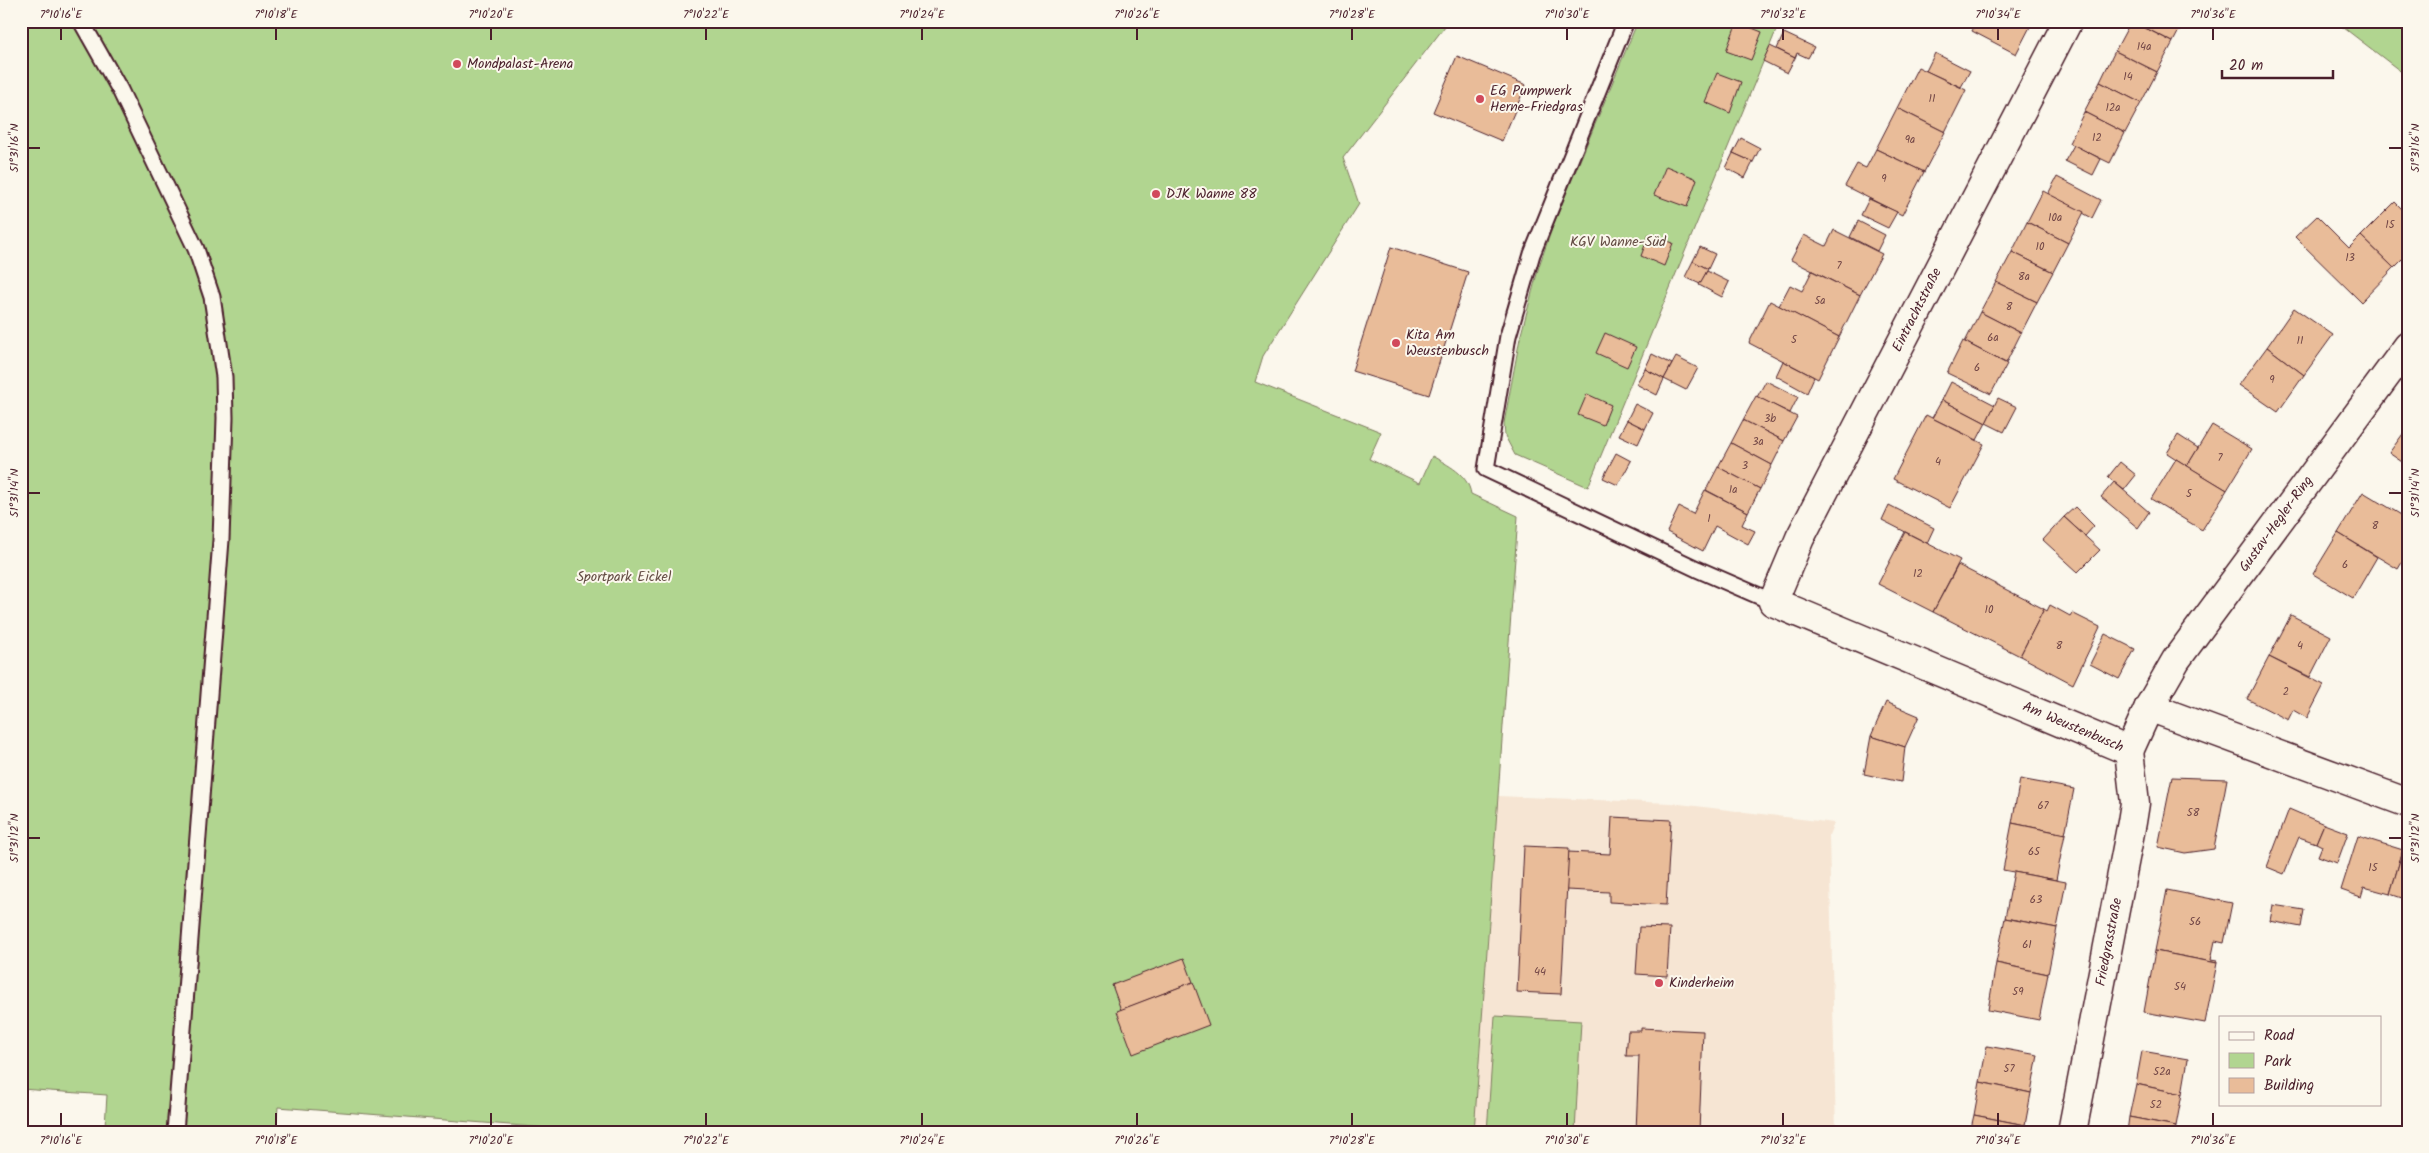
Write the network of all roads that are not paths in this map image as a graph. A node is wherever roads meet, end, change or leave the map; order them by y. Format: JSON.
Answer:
{"nodes":[{"id":1,"x":81,"y":21,"type":"edge"},
{"id":2,"x":1626,"y":21,"type":"edge"},
{"id":3,"x":2068,"y":21,"type":"edge"},
{"id":4,"x":2408,"y":346,"type":"edge"},
{"id":5,"x":1773,"y":602,"type":"junction"},
{"id":6,"x":2150,"y":707,"type":"junction"},
{"id":7,"x":2129,"y":751,"type":"junction"},
{"id":8,"x":2408,"y":803,"type":"edge"},
{"id":9,"x":175,"y":1132,"type":"edge"},
{"id":10,"x":2072,"y":1132,"type":"edge"}],
"edges":[{"from":1,"to":9,"type":"lane"},
{"from":2,"to":5,"type":"lane"},
{"from":3,"to":5,"type":"street","name":"Eintrachtstraße"},
{"from":4,"to":6,"type":"street","name":"Gustav-Hegler-Ring"},
{"from":5,"to":7,"type":"street","name":"Am Weustenbusch"},
{"from":6,"to":7,"type":"street","name":"Am Weustenbusch"},
{"from":6,"to":8,"type":"street"},
{"from":7,"to":10,"type":"street","name":"Friedgrasstraße"}]}
